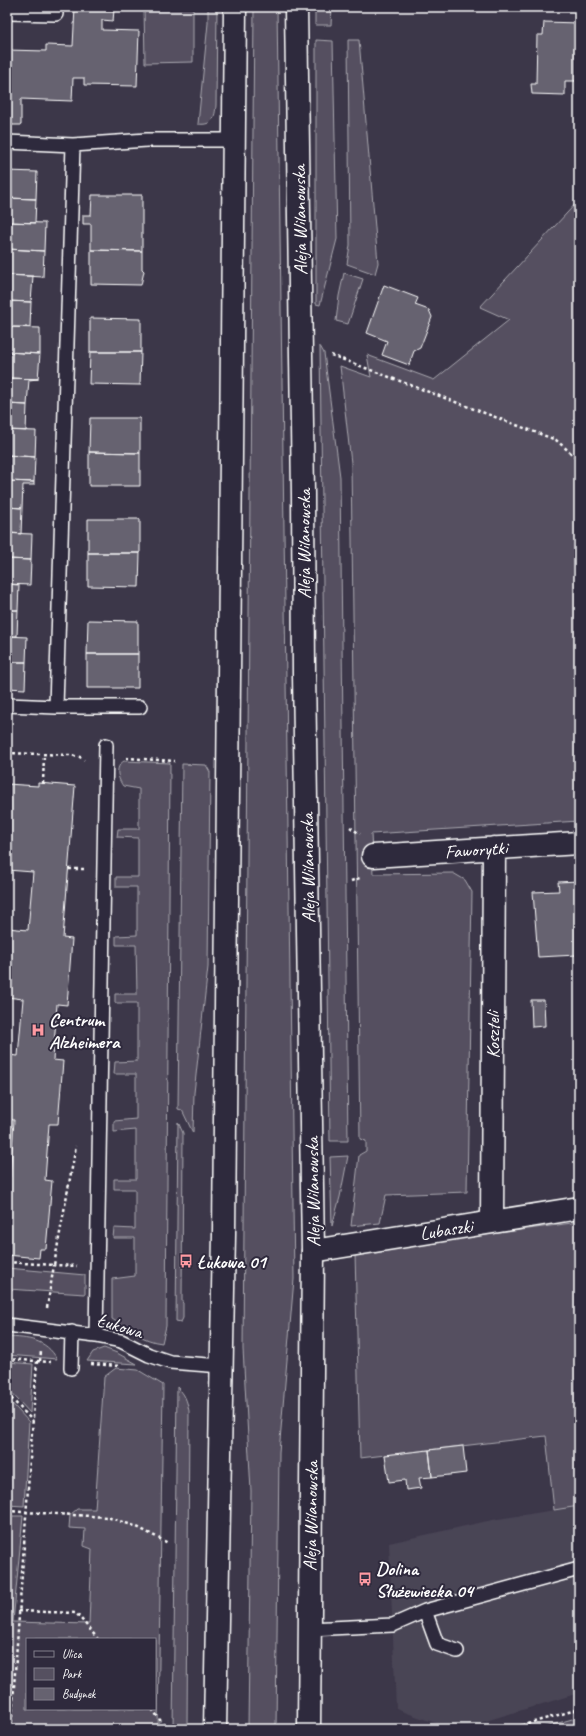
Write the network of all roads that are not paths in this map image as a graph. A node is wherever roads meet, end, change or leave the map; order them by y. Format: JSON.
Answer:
{"nodes":[{"id":1,"x":234,"y":7,"type":"edge"},
{"id":2,"x":296,"y":7,"type":"edge"},
{"id":3,"x":7,"y":13,"type":"edge"},
{"id":4,"x":56,"y":14,"type":"dead end"},
{"id":5,"x":233,"y":140,"type":"junction"},
{"id":6,"x":7,"y":142,"type":"edge"},
{"id":7,"x":73,"y":145,"type":"junction"},
{"id":8,"x":7,"y":705,"type":"edge"},
{"id":9,"x":56,"y":707,"type":"junction"},
{"id":10,"x":140,"y":707,"type":"dead end"},
{"id":11,"x":106,"y":745,"type":"dead end"},
{"id":12,"x":579,"y":842,"type":"edge"},
{"id":13,"x":494,"y":848,"type":"junction"},
{"id":14,"x":373,"y":856,"type":"dead end"},
{"id":15,"x":579,"y":1208,"type":"edge"},
{"id":16,"x":492,"y":1222,"type":"junction"},
{"id":17,"x":313,"y":1251,"type":"junction"},
{"id":18,"x":7,"y":1326,"type":"edge"},
{"id":19,"x":72,"y":1332,"type":"junction"},
{"id":20,"x":96,"y":1336,"type":"junction"},
{"id":21,"x":221,"y":1366,"type":"junction"},
{"id":22,"x":72,"y":1368,"type":"dead end"},
{"id":23,"x":579,"y":1569,"type":"edge"},
{"id":24,"x":425,"y":1611,"type":"junction"},
{"id":25,"x":309,"y":1629,"type":"junction"},
{"id":26,"x":457,"y":1651,"type":"dead end"},
{"id":27,"x":215,"y":1729,"type":"edge"},
{"id":28,"x":308,"y":1729,"type":"edge"}],
"edges":[{"from":1,"to":5,"type":"main road"},
{"from":2,"to":17,"type":"main road","name":"Aleja Wilanowska"},
{"from":3,"to":4,"type":"lane"},
{"from":5,"to":7,"type":"lane"},
{"from":5,"to":21,"type":"main road"},
{"from":6,"to":7,"type":"lane"},
{"from":7,"to":9,"type":"lane"},
{"from":8,"to":9,"type":"lane"},
{"from":9,"to":10,"type":"lane"},
{"from":11,"to":20,"type":"lane"},
{"from":12,"to":13,"type":"main road","name":"Faworytki"},
{"from":13,"to":14,"type":"main road","name":"Faworytki"},
{"from":13,"to":16,"type":"main road","name":"Koszteli"},
{"from":15,"to":16,"type":"main road","name":"Lubaszki"},
{"from":16,"to":17,"type":"main road","name":"Lubaszki"},
{"from":17,"to":25,"type":"main road","name":"Aleja Wilanowska"},
{"from":18,"to":19,"type":"lane","name":"Łukowa"},
{"from":19,"to":20,"type":"lane","name":"Łukowa"},
{"from":19,"to":22,"type":"lane"},
{"from":20,"to":21,"type":"lane","name":"Łukowa"},
{"from":21,"to":27,"type":"main road"},
{"from":23,"to":24,"type":"lane"},
{"from":24,"to":25,"type":"lane"},
{"from":24,"to":26,"type":"lane"},
{"from":25,"to":28,"type":"main road","name":"Aleja Wilanowska"}]}
